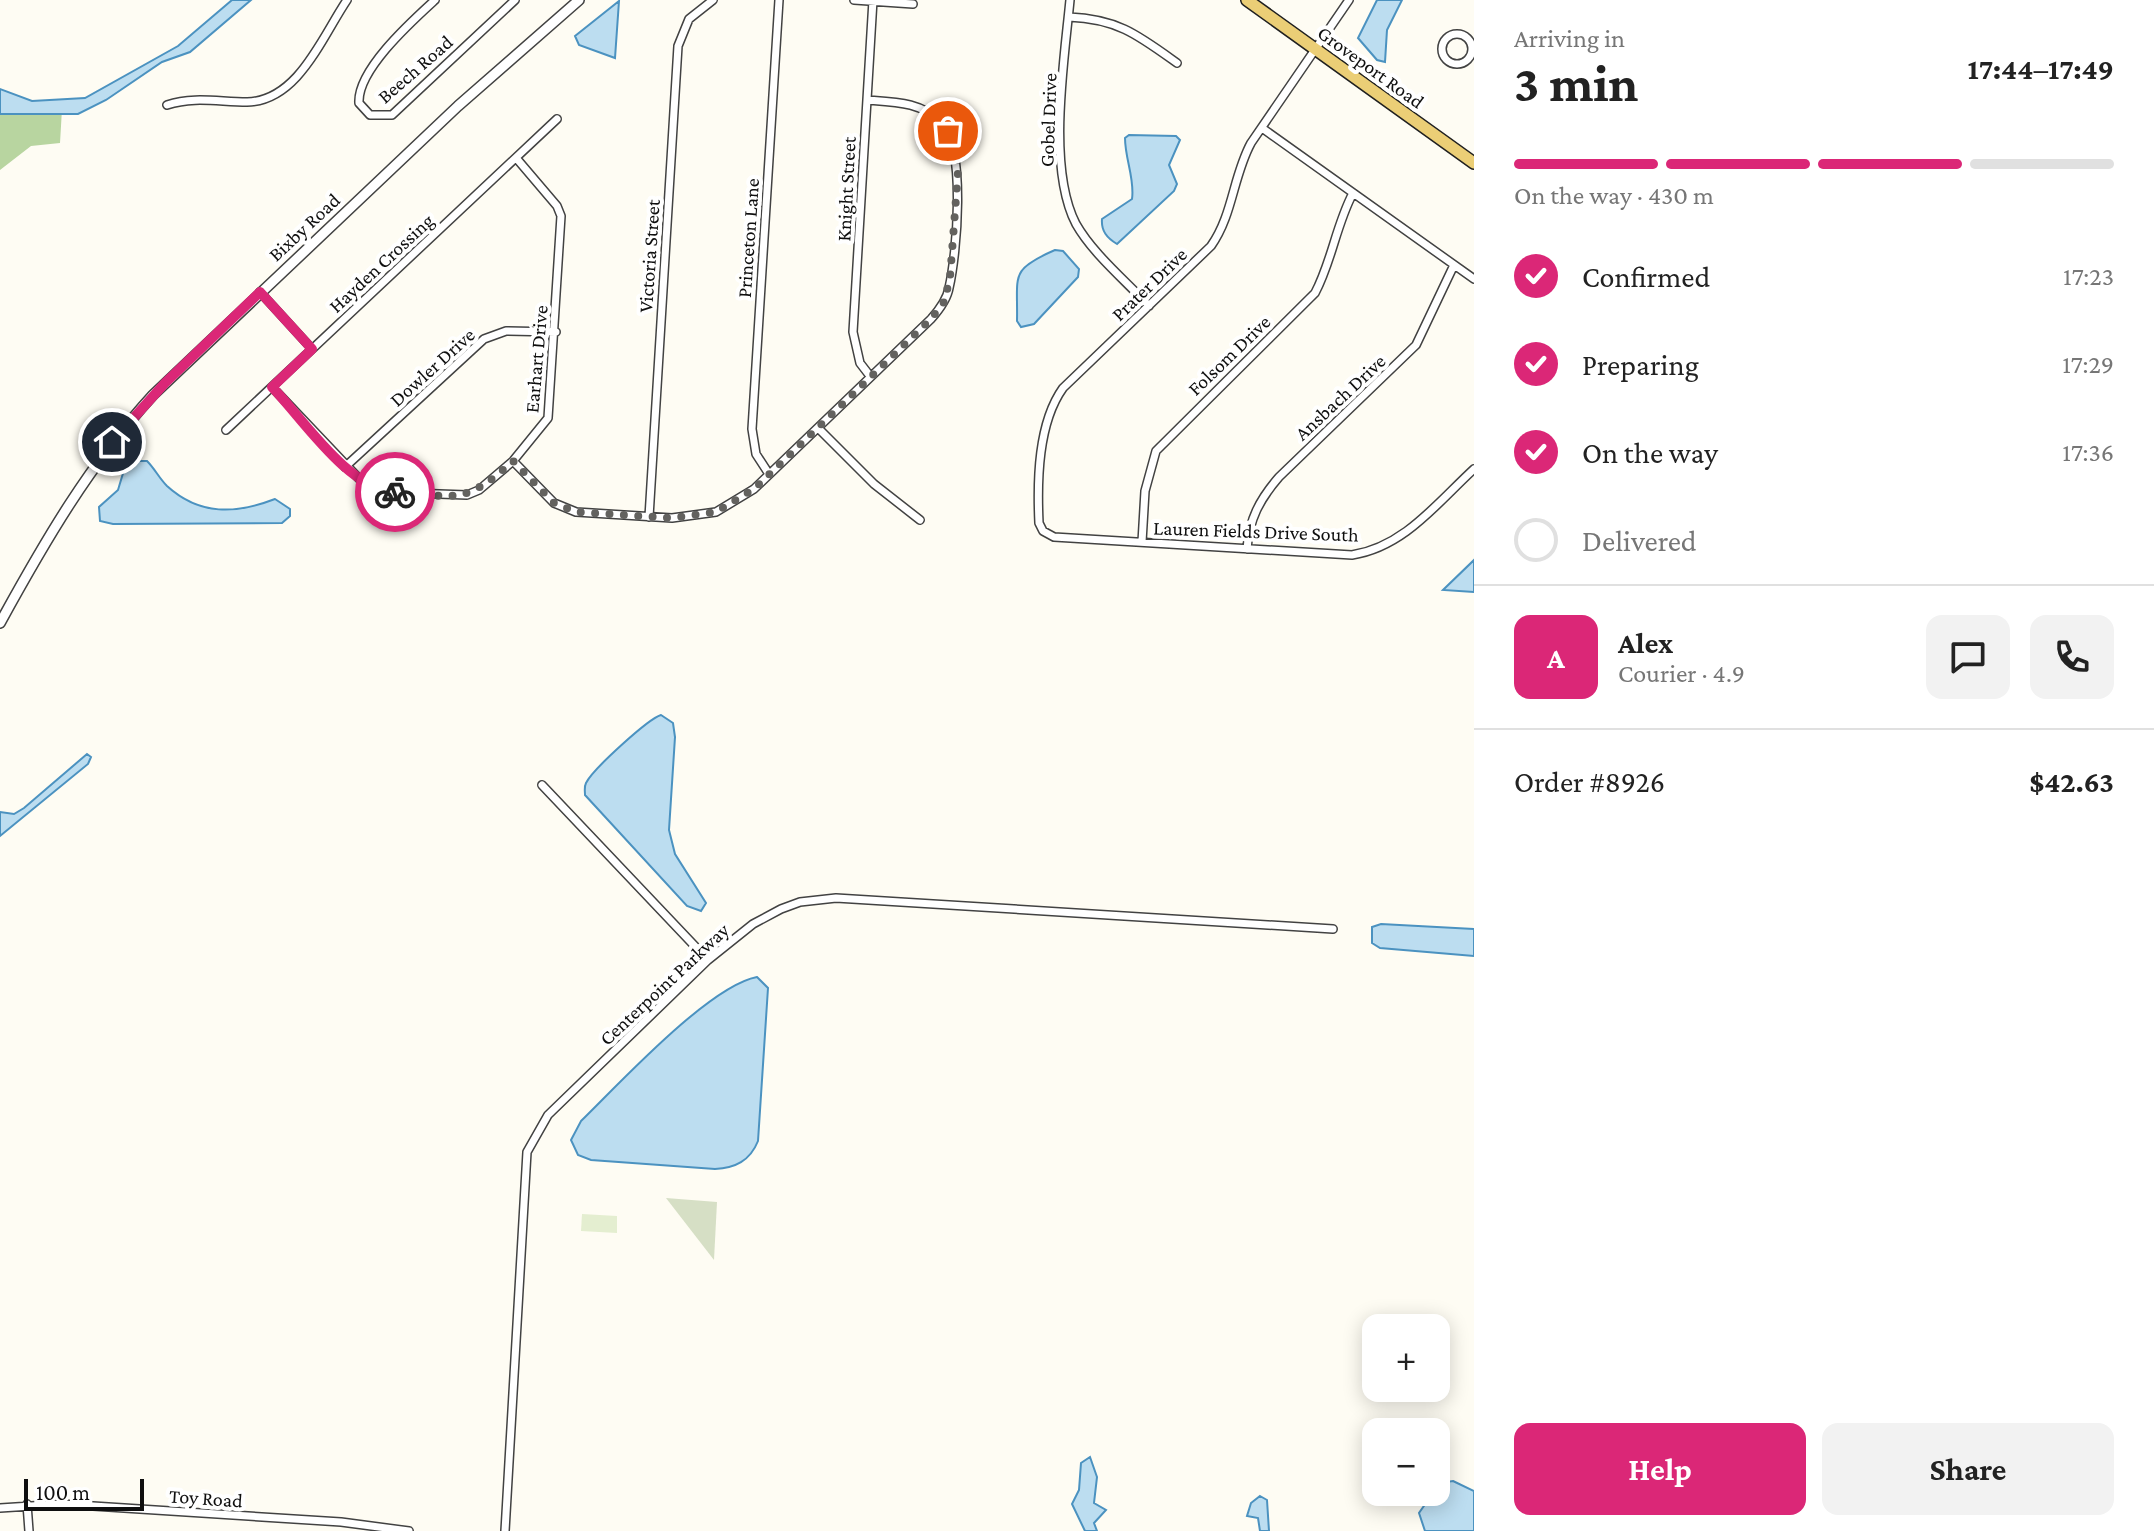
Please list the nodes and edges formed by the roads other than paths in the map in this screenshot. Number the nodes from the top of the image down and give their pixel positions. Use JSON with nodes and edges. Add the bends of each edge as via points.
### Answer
{"nodes":[{"id":1,"x":347,"y":0,"type":"edge"},
{"id":2,"x":435,"y":0,"type":"edge"},
{"id":3,"x":515,"y":0,"type":"edge"},
{"id":4,"x":579,"y":0,"type":"edge"},
{"id":5,"x":713,"y":0,"type":"edge"},
{"id":6,"x":779,"y":0,"type":"edge"},
{"id":7,"x":854,"y":0,"type":"edge"},
{"id":8,"x":1070,"y":0,"type":"edge"},
{"id":9,"x":1247,"y":0,"type":"edge"},
{"id":10,"x":1349,"y":0,"type":"edge"},
{"id":11,"x":873,"y":1,"type":"edge"},
{"id":12,"x":702,"y":3,"type":"edge"},
{"id":13,"x":913,"y":4,"type":"dead end"},
{"id":14,"x":1069,"y":17,"type":"junction"},
{"id":15,"x":1474,"y":28,"type":"edge"},
{"id":16,"x":1468,"y":38,"type":"junction"},
{"id":17,"x":1315,"y":48,"type":"junction"},
{"id":18,"x":1177,"y":63,"type":"dead end"},
{"id":19,"x":867,"y":100,"type":"junction"},
{"id":20,"x":167,"y":105,"type":"dead end"},
{"id":21,"x":557,"y":119,"type":"dead end"},
{"id":22,"x":1262,"y":128,"type":"junction"},
{"id":23,"x":517,"y":159,"type":"junction"},
{"id":24,"x":1474,"y":163,"type":"edge"},
{"id":25,"x":1353,"y":193,"type":"junction"},
{"id":26,"x":1454,"y":265,"type":"junction"},
{"id":27,"x":1474,"y":279,"type":"edge"},
{"id":28,"x":260,"y":292,"type":"junction"},
{"id":29,"x":1149,"y":306,"type":"junction"},
{"id":30,"x":556,"y":332,"type":"junction"},
{"id":31,"x":312,"y":349,"type":"junction"},
{"id":32,"x":870,"y":376,"type":"junction"},
{"id":33,"x":272,"y":387,"type":"junction"},
{"id":34,"x":818,"y":428,"type":"junction"},
{"id":35,"x":226,"y":430,"type":"dead end"},
{"id":36,"x":513,"y":461,"type":"junction"},
{"id":37,"x":345,"y":467,"type":"junction"},
{"id":38,"x":1474,"y":469,"type":"edge"},
{"id":39,"x":769,"y":474,"type":"junction"},
{"id":40,"x":649,"y":517,"type":"junction"},
{"id":41,"x":920,"y":520,"type":"dead end"},
{"id":42,"x":1054,"y":537,"type":"joint"},
{"id":43,"x":1142,"y":542,"type":"junction"},
{"id":44,"x":1247,"y":549,"type":"junction"},
{"id":45,"x":0,"y":623,"type":"edge"},
{"id":46,"x":542,"y":785,"type":"dead end"},
{"id":47,"x":1333,"y":929,"type":"dead end"},
{"id":48,"x":708,"y":960,"type":"junction"},
{"id":49,"x":27,"y":1504,"type":"junction"},
{"id":50,"x":0,"y":1508,"type":"edge"},
{"id":51,"x":29,"y":1531,"type":"edge"},
{"id":52,"x":409,"y":1531,"type":"edge"},
{"id":53,"x":505,"y":1531,"type":"edge"}],
"edges":[{"from":1,"to":20,"type":"street","via":[[293,82],[276,97],[248,102],[191,99]]},
{"from":2,"to":3,"type":"street","name":"Beech Road","via":[[390,44],[361,86],[359,103],[370,115],[392,115]]},
{"from":4,"to":28,"type":"street","name":"Bixby Road"},
{"from":5,"to":12,"type":"street"},
{"from":6,"to":39,"type":"street","name":"Princeton Lane","via":[[752,429],[756,454]]},
{"from":7,"to":11,"type":"street"},
{"from":8,"to":14,"type":"street","name":"Gobel Drive"},
{"from":9,"to":17,"type":"main road","name":"Groveport Road"},
{"from":10,"to":17,"type":"street","name":"Prater Drive"},
{"from":11,"to":13,"type":"street"},
{"from":11,"to":19,"type":"street","name":"Knight Street"},
{"from":12,"to":40,"type":"street","name":"Victoria Street","via":[[685,27],[677,55]]},
{"from":14,"to":18,"type":"street","via":[[1123,26]]},
{"from":14,"to":29,"type":"street","name":"Gobel Drive","via":[[1060,159],[1067,203],[1078,227]]},
{"from":15,"to":16,"type":"street"},
{"from":16,"to":16,"type":"street","via":[[1449,35],[1442,47],[1446,59],[1466,62],[1473,50]]},
{"from":17,"to":22,"type":"street","name":"Prater Drive"},
{"from":17,"to":24,"type":"main road","name":"Groveport Road"},
{"from":19,"to":32,"type":"street","name":"Knight Street","via":[[853,332],[856,353]]},
{"from":19,"to":32,"type":"street","via":[[906,103],[935,117],[954,143],[958,172],[944,302]]},
{"from":21,"to":23,"type":"street","name":"Hayden Crossing"},
{"from":22,"to":25,"type":"street"},
{"from":22,"to":29,"type":"street","name":"Prater Drive","via":[[1241,165],[1218,236]]},
{"from":23,"to":30,"type":"street","name":"Earhart Drive","via":[[561,216]]},
{"from":23,"to":31,"type":"street","name":"Hayden Crossing"},
{"from":25,"to":26,"type":"street"},
{"from":25,"to":43,"type":"street","name":"Folsom Drive","via":[[1315,293],[1156,451],[1145,491]]},
{"from":26,"to":27,"type":"street"},
{"from":26,"to":44,"type":"street","name":"Ansbach Drive","via":[[1416,345],[1263,497]]},
{"from":28,"to":31,"type":"street"},
{"from":28,"to":45,"type":"street","name":"Bixby Road","via":[[112,442],[64,510]]},
{"from":29,"to":42,"type":"street","name":"Prater Drive","via":[[1053,402],[1045,421],[1039,519],[1043,531]]},
{"from":30,"to":36,"type":"street","name":"Earhart Drive","via":[[548,418]]},
{"from":30,"to":37,"type":"street","name":"Dowler Drive","via":[[506,331],[484,339]]},
{"from":31,"to":33,"type":"street","name":"Hayden Crossing"},
{"from":32,"to":34,"type":"street"},
{"from":33,"to":35,"type":"street","name":"Hayden Crossing"},
{"from":33,"to":37,"type":"street","name":"Earhart Drive"},
{"from":34,"to":39,"type":"street"},
{"from":34,"to":41,"type":"street","via":[[874,484]]},
{"from":36,"to":37,"type":"street","name":"Earhart Drive","via":[[479,490],[460,496],[375,490]]},
{"from":36,"to":40,"type":"street","via":[[564,509]]},
{"from":38,"to":44,"type":"street","name":"Lauren Fields Drive South","via":[[1397,540],[1371,552]]},
{"from":39,"to":40,"type":"street","via":[[736,503],[716,512],[694,518]]},
{"from":42,"to":43,"type":"street","name":"Lauren Fields Drive South"},
{"from":43,"to":44,"type":"street","name":"Lauren Fields Drive South"},
{"from":46,"to":48,"type":"street"},
{"from":47,"to":48,"type":"street","name":"Centerpoint Parkway","via":[[836,898],[781,909]]},
{"from":48,"to":53,"type":"street","name":"Centerpoint Parkway","via":[[548,1115],[527,1152]]},
{"from":49,"to":50,"type":"street","name":"Toy Road"},
{"from":49,"to":51,"type":"street"},
{"from":49,"to":52,"type":"street","name":"Toy Road","via":[[341,1522]]}]}
